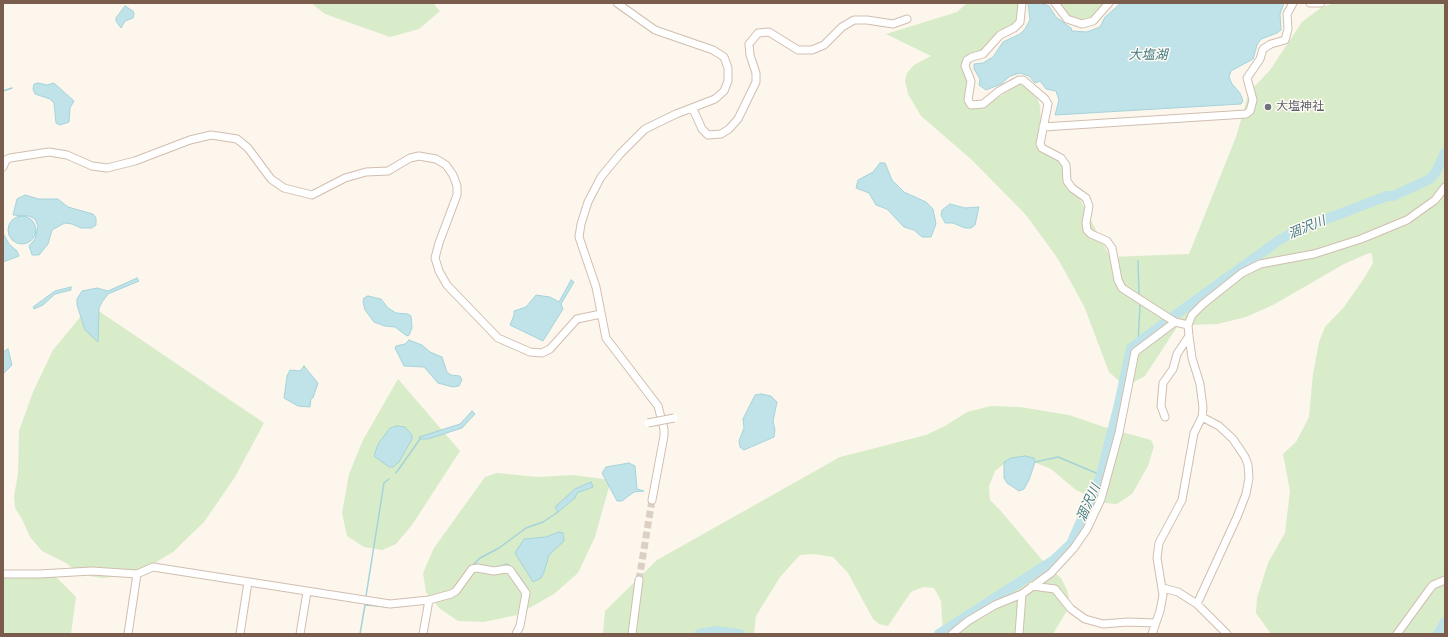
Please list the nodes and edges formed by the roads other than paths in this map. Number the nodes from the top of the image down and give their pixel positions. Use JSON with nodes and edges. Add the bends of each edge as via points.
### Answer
{"nodes":[{"id":1,"x":617,"y":3,"type":"edge"},
{"id":2,"x":1022,"y":3,"type":"edge"},
{"id":3,"x":1055,"y":3,"type":"edge"},
{"id":4,"x":1109,"y":3,"type":"edge"},
{"id":5,"x":1292,"y":3,"type":"edge"},
{"id":6,"x":1310,"y":3,"type":"edge"},
{"id":7,"x":1321,"y":3,"type":"edge"},
{"id":8,"x":907,"y":19,"type":"dead end"},
{"id":9,"x":693,"y":108,"type":"junction"},
{"id":10,"x":1043,"y":127,"type":"junction"},
{"id":11,"x":3,"y":167,"type":"edge"},
{"id":12,"x":1445,"y":187,"type":"edge"},
{"id":13,"x":601,"y":314,"type":"junction"},
{"id":14,"x":1175,"y":322,"type":"junction"},
{"id":15,"x":1188,"y":325,"type":"junction"},
{"id":16,"x":1189,"y":336,"type":"junction"},
{"id":17,"x":1165,"y":416,"type":"dead end"},
{"id":18,"x":1202,"y":417,"type":"junction"},
{"id":19,"x":674,"y":418,"type":"dead end"},
{"id":20,"x":648,"y":423,"type":"dead end"},
{"id":21,"x":652,"y":500,"type":"tunnel mouth"},
{"id":22,"x":3,"y":574,"type":"edge"},
{"id":23,"x":137,"y":574,"type":"junction"},
{"id":24,"x":639,"y":580,"type":"tunnel mouth"},
{"id":25,"x":1445,"y":580,"type":"edge"},
{"id":26,"x":248,"y":582,"type":"junction"},
{"id":27,"x":1032,"y":586,"type":"junction"},
{"id":28,"x":1163,"y":588,"type":"junction"},
{"id":29,"x":306,"y":592,"type":"junction"},
{"id":30,"x":1022,"y":594,"type":"junction"},
{"id":31,"x":429,"y":600,"type":"junction"},
{"id":32,"x":1197,"y":604,"type":"junction"},
{"id":33,"x":1156,"y":623,"type":"junction"},
{"id":34,"x":128,"y":634,"type":"edge"},
{"id":35,"x":240,"y":634,"type":"edge"},
{"id":36,"x":300,"y":634,"type":"edge"},
{"id":37,"x":423,"y":634,"type":"edge"},
{"id":38,"x":516,"y":634,"type":"edge"},
{"id":39,"x":632,"y":634,"type":"edge"},
{"id":40,"x":952,"y":634,"type":"edge"},
{"id":41,"x":1019,"y":634,"type":"edge"},
{"id":42,"x":1152,"y":634,"type":"edge"},
{"id":43,"x":1227,"y":634,"type":"edge"},
{"id":44,"x":1397,"y":634,"type":"edge"}],
"edges":[{"from":1,"to":9,"type":"street","via":[[655,30],[704,46],[724,57],[728,68],[728,81],[724,91],[715,99]]},
{"from":2,"to":10,"type":"street","via":[[1020,22],[1000,35],[983,54],[967,60],[965,66],[971,81],[968,100],[971,105],[983,104],[998,92],[1023,80],[1028,82],[1048,104]]},
{"from":3,"to":4,"type":"street","via":[[1067,19],[1082,24],[1093,21]]},
{"from":5,"to":10,"type":"street","via":[[1287,14],[1288,34],[1285,40],[1263,49],[1260,59],[1247,78],[1254,100],[1246,114]]},
{"from":6,"to":7,"type":"street"},
{"from":8,"to":9,"type":"street","via":[[894,24],[854,20],[842,27],[824,45],[812,50],[798,50],[769,32],[758,33],[750,44],[756,82],[738,118],[729,129],[721,134],[708,135],[702,129]]},
{"from":9,"to":13,"type":"street","via":[[645,129],[601,177],[588,202],[580,224],[579,238],[596,287]]},
{"from":10,"to":14,"type":"street","via":[[1040,144],[1042,148],[1061,158],[1066,165],[1067,181],[1086,198],[1089,206],[1087,230],[1107,241],[1112,248],[1122,288]]},
{"from":11,"to":13,"type":"street","via":[[10,158],[49,152],[67,155],[92,166],[107,168],[211,135],[237,139],[248,148],[271,179],[284,188],[312,195],[345,178],[366,172],[388,171],[410,158],[419,156],[436,159],[446,165],[453,175],[458,195],[435,258],[447,285],[498,338],[530,352],[542,353],[550,349],[577,319]]},
{"from":12,"to":15,"type":"street","via":[[1435,200],[1408,220],[1327,250],[1260,264],[1242,273],[1203,304],[1192,315]]},
{"from":13,"to":21,"type":"street","via":[[606,338],[658,406],[664,436]]},
{"from":14,"to":15,"type":"street"},
{"from":14,"to":27,"type":"street","via":[[1134,352],[1119,433],[1095,513],[1067,557],[1051,573]]},
{"from":15,"to":16,"type":"street"},
{"from":16,"to":17,"type":"street","via":[[1163,383],[1161,406]]},
{"from":16,"to":18,"type":"street","via":[[1204,408]]},
{"from":18,"to":28,"type":"street","via":[[1194,433],[1182,500],[1159,543],[1157,558]]},
{"from":18,"to":32,"type":"street","via":[[1219,426],[1233,439],[1245,457],[1249,478],[1237,517]]},
{"from":19,"to":20,"type":"street","bridge":true},
{"from":22,"to":23,"type":"street","via":[[92,571]]},
{"from":23,"to":26,"type":"street","via":[[153,568]]},
{"from":23,"to":34,"type":"street"},
{"from":24,"to":39,"type":"street"},
{"from":25,"to":44,"type":"street","via":[[1433,585]]},
{"from":26,"to":29,"type":"street"},
{"from":26,"to":35,"type":"street"},
{"from":27,"to":30,"type":"street"},
{"from":27,"to":33,"type":"street","via":[[1055,589],[1071,609],[1085,619],[1104,624]]},
{"from":28,"to":32,"type":"street","via":[[1178,592]]},
{"from":28,"to":33,"type":"street"},
{"from":29,"to":31,"type":"street","via":[[390,604]]},
{"from":29,"to":36,"type":"street"},
{"from":30,"to":40,"type":"street","via":[[995,605]]},
{"from":30,"to":41,"type":"street"},
{"from":31,"to":37,"type":"street"},
{"from":31,"to":38,"type":"street","via":[[452,594],[472,569],[510,570],[526,593]]},
{"from":32,"to":43,"type":"street"},
{"from":33,"to":42,"type":"street"}]}
